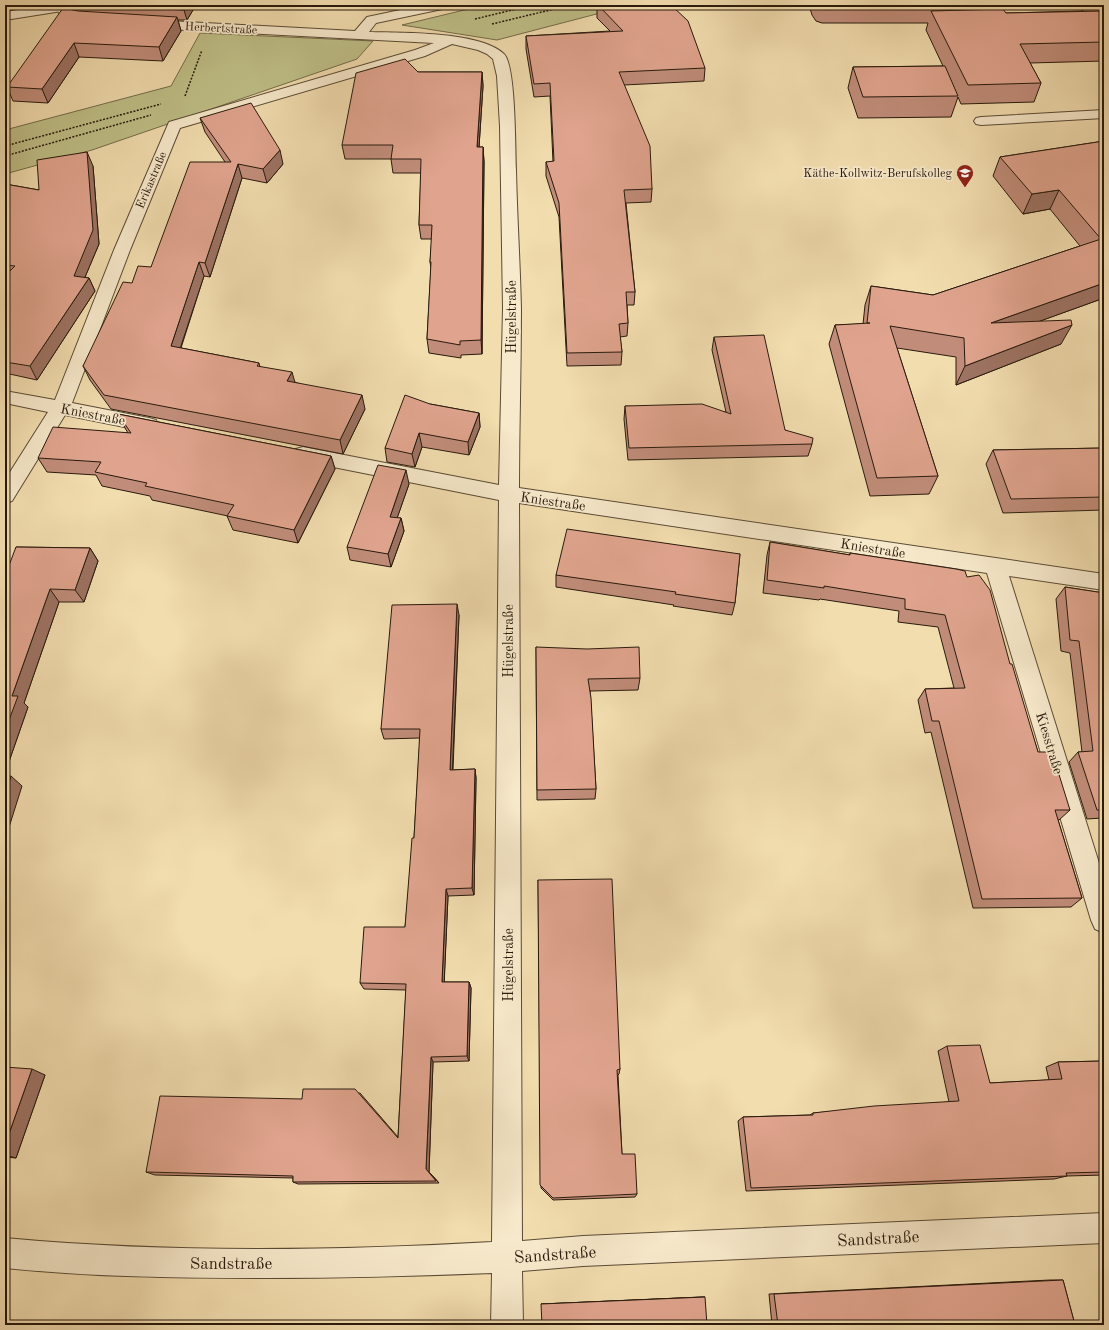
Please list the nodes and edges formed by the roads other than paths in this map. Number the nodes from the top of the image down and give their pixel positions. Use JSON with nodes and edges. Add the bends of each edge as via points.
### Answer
{"nodes":[{"id":1,"x":442,"y":5,"type":"edge"},
{"id":2,"x":62,"y":6,"type":"edge"},
{"id":3,"x":5,"y":16,"type":"edge"},
{"id":4,"x":99,"y":21,"type":"edge"},
{"id":5,"x":139,"y":23,"type":"edge"},
{"id":6,"x":359,"y":34,"type":"junction"},
{"id":7,"x":403,"y":36,"type":"joint"},
{"id":8,"x":452,"y":40,"type":"junction"},
{"id":9,"x":1104,"y":114,"type":"edge"},
{"id":10,"x":981,"y":121,"type":"dead end"},
{"id":11,"x":5,"y":397,"type":"edge"},
{"id":12,"x":61,"y":407,"type":"junction"},
{"id":13,"x":169,"y":428,"type":"edge"},
{"id":14,"x":285,"y":451,"type":"edge"},
{"id":15,"x":509,"y":494,"type":"junction"},
{"id":16,"x":5,"y":496,"type":"edge"},
{"id":17,"x":996,"y":567,"type":"junction"},
{"id":18,"x":1104,"y":582,"type":"edge"},
{"id":19,"x":1104,"y":920,"type":"edge"},
{"id":20,"x":1104,"y":1228,"type":"edge"},
{"id":21,"x":5,"y":1253,"type":"edge"},
{"id":22,"x":508,"y":1258,"type":"junction"},
{"id":23,"x":507,"y":1325,"type":"edge"}],
"edges":[{"from":1,"to":6,"type":"street","via":[[372,20]]},
{"from":2,"to":3,"type":"street"},
{"from":2,"to":4,"type":"street","via":[[66,15]]},
{"from":5,"to":6,"type":"street","name":"Herbertstraße"},
{"from":6,"to":7,"type":"street","name":"Herbertstraße"},
{"from":7,"to":8,"type":"street","name":"Hügelstraße"},
{"from":8,"to":12,"type":"street","name":"Erikastraße","via":[[420,53],[174,125]]},
{"from":8,"to":15,"type":"street","name":"Hügelstraße","via":[[492,51],[500,58],[504,76],[512,308]]},
{"from":9,"to":10,"type":"street"},
{"from":11,"to":12,"type":"street","name":"Kniestraße"},
{"from":12,"to":13,"type":"street","name":"Kniestraße"},
{"from":12,"to":16,"type":"street","name":"Erikastraße"},
{"from":14,"to":15,"type":"street","name":"Kniestraße"},
{"from":15,"to":17,"type":"street","name":"Kniestraße"},
{"from":15,"to":22,"type":"street","name":"Hügelstraße"},
{"from":17,"to":18,"type":"street","name":"Kniestraße"},
{"from":17,"to":19,"type":"street","name":"Kiesstraße"},
{"from":20,"to":22,"type":"street","name":"Sandstraße","via":[[590,1250]]},
{"from":21,"to":22,"type":"street","name":"Sandstraße","via":[[52,1258],[184,1263],[353,1263]]},
{"from":22,"to":23,"type":"street","name":"Hügelstraße"}]}
